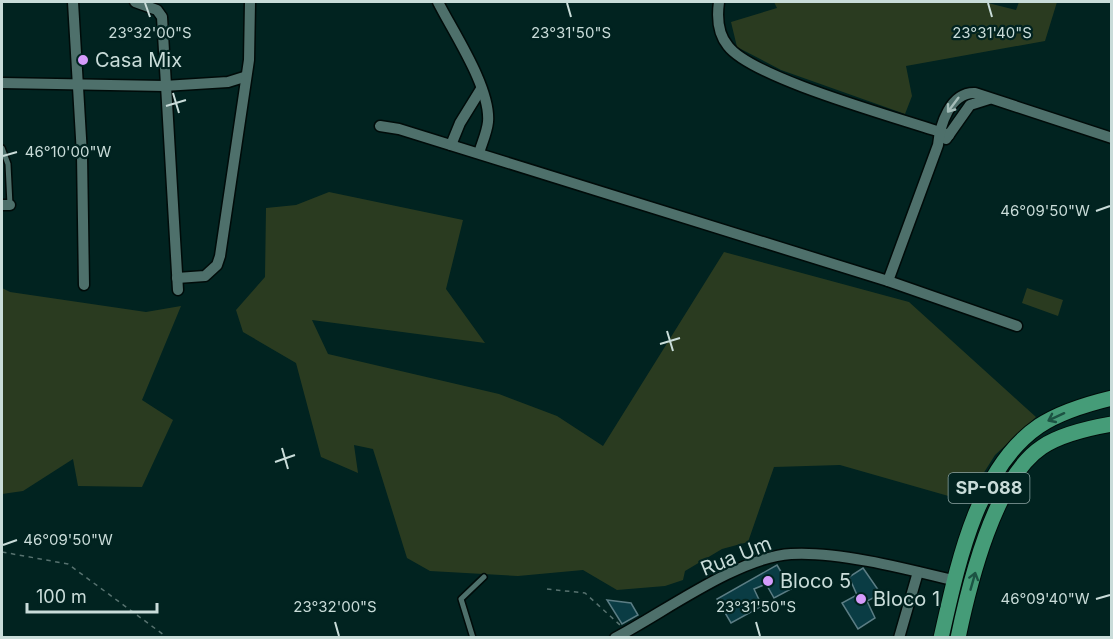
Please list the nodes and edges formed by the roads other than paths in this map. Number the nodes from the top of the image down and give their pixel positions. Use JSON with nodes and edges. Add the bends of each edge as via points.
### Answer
{"nodes":[{"id":1,"x":73,"y":2,"type":"edge"},
{"id":2,"x":135,"y":2,"type":"edge"},
{"id":3,"x":249,"y":2,"type":"edge"},
{"id":4,"x":438,"y":2,"type":"edge"},
{"id":5,"x":719,"y":2,"type":"edge"},
{"id":6,"x":244,"y":77,"type":"junction"},
{"id":7,"x":2,"y":83,"type":"edge"},
{"id":8,"x":78,"y":85,"type":"junction"},
{"id":9,"x":164,"y":86,"type":"junction"},
{"id":10,"x":481,"y":89,"type":"junction"},
{"id":11,"x":380,"y":126,"type":"dead end"},
{"id":12,"x":944,"y":134,"type":"junction"},
{"id":13,"x":1112,"y":138,"type":"edge"},
{"id":14,"x":451,"y":145,"type":"junction"},
{"id":15,"x":2,"y":148,"type":"edge"},
{"id":16,"x":479,"y":153,"type":"junction"},
{"id":17,"x":6,"y":205,"type":"edge"},
{"id":18,"x":888,"y":281,"type":"junction"},
{"id":19,"x":84,"y":285,"type":"dead end"},
{"id":20,"x":1017,"y":326,"type":"dead end"},
{"id":21,"x":1112,"y":398,"type":"edge"},
{"id":22,"x":1112,"y":424,"type":"edge"},
{"id":23,"x":918,"y":572,"type":"junction"},
{"id":24,"x":484,"y":577,"type":"dead end"},
{"id":25,"x":952,"y":580,"type":"junction"},
{"id":26,"x":473,"y":638,"type":"edge"},
{"id":27,"x":615,"y":638,"type":"edge"},
{"id":28,"x":899,"y":638,"type":"edge"},
{"id":29,"x":941,"y":638,"type":"edge"},
{"id":30,"x":958,"y":638,"type":"edge"}],
"edges":[{"from":1,"to":8,"type":"street"},
{"from":2,"to":9,"type":"street","via":[[161,12]]},
{"from":3,"to":6,"type":"street","via":[[249,60]]},
{"from":4,"to":10,"type":"street"},
{"from":5,"to":12,"type":"street","via":[[720,25],[727,45],[748,64]]},
{"from":6,"to":9,"type":"street","via":[[228,82]]},
{"from":6,"to":9,"type":"street","via":[[217,265],[205,276],[178,284]]},
{"from":7,"to":8,"type":"street"},
{"from":8,"to":9,"type":"street"},
{"from":8,"to":19,"type":"street"},
{"from":10,"to":14,"type":"street"},
{"from":10,"to":16,"type":"street","via":[[488,121]]},
{"from":11,"to":14,"type":"street"},
{"from":12,"to":13,"type":"street","via":[[970,105],[990,99]]},
{"from":12,"to":18,"type":"street"},
{"from":14,"to":16,"type":"street"},
{"from":15,"to":17,"type":"lane","via":[[9,164]]},
{"from":16,"to":18,"type":"street"},
{"from":18,"to":20,"type":"street"},
{"from":21,"to":25,"type":"main road","number":"SP-088","one_way":true,"via":[[1079,407],[1039,426],[1014,450],[978,507]]},
{"from":30,"to":22,"type":"main road","number":"SP-088","one_way":true,"via":[[995,509],[1016,473],[1041,447],[1079,431]]},
{"from":23,"to":25,"type":"street","name":"Rua Um"},
{"from":23,"to":27,"type":"street","name":"Rua Um","via":[[836,557],[789,554],[737,571]]},
{"from":23,"to":28,"type":"street"},
{"from":24,"to":26,"type":"lane","via":[[461,599]]},
{"from":25,"to":29,"type":"main road","number":"SP-088"}]}
